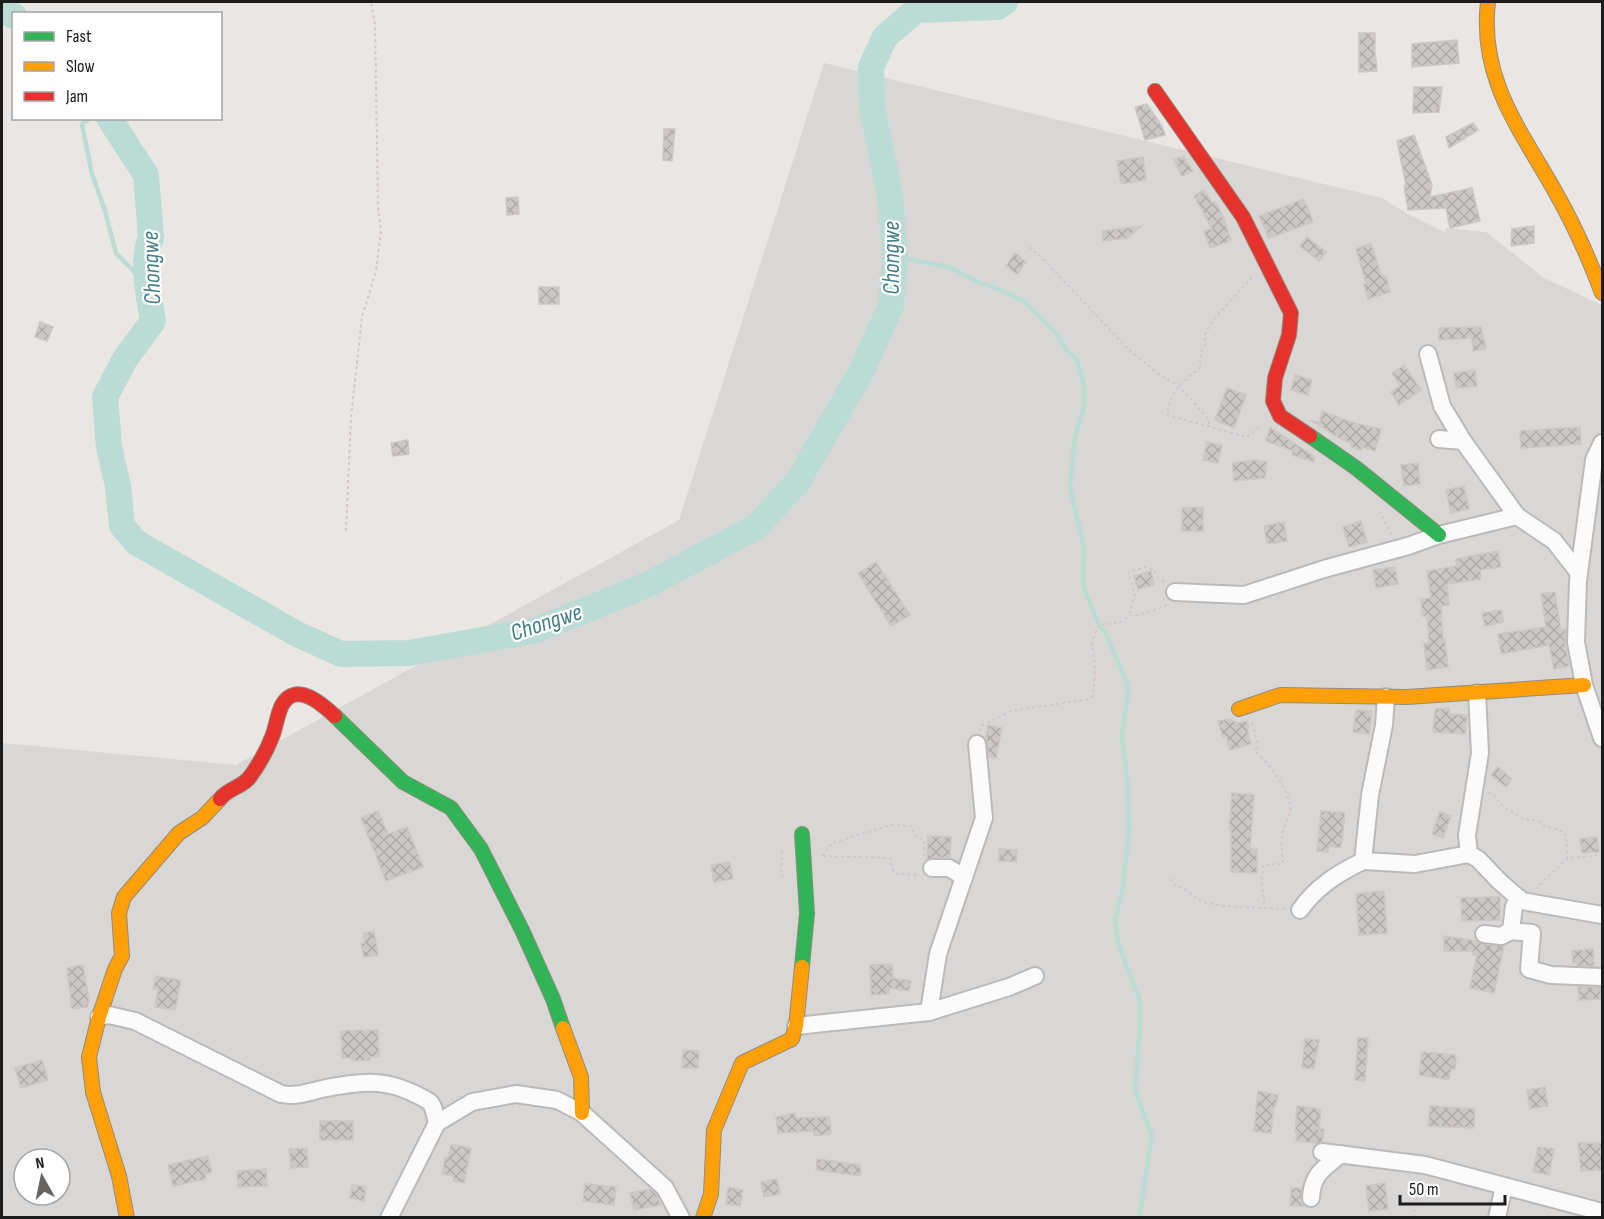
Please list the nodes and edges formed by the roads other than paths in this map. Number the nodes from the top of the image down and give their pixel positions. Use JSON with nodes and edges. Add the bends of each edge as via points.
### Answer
{"nodes":[{"id":1,"x":1488,"y":2,"type":"edge"},
{"id":2,"x":1155,"y":91,"type":"dead end"},
{"id":3,"x":1602,"y":293,"type":"edge"},
{"id":4,"x":1428,"y":354,"type":"dead end"},
{"id":5,"x":1439,"y":440,"type":"dead end"},
{"id":6,"x":1463,"y":441,"type":"junction"},
{"id":7,"x":1602,"y":443,"type":"edge"},
{"id":8,"x":1517,"y":516,"type":"junction"},
{"id":9,"x":1439,"y":535,"type":"junction"},
{"id":10,"x":1579,"y":573,"type":"junction"},
{"id":11,"x":1180,"y":592,"type":"road end"},
{"id":12,"x":1584,"y":685,"type":"junction"},
{"id":13,"x":1477,"y":693,"type":"junction"},
{"id":14,"x":1386,"y":697,"type":"junction"},
{"id":15,"x":1239,"y":709,"type":"road end"},
{"id":16,"x":1602,"y":738,"type":"edge"},
{"id":17,"x":977,"y":744,"type":"road end"},
{"id":18,"x":802,"y":834,"type":"dead end"},
{"id":19,"x":1469,"y":854,"type":"junction"},
{"id":20,"x":1363,"y":861,"type":"junction"},
{"id":21,"x":928,"y":866,"type":"road end"},
{"id":22,"x":964,"y":877,"type":"junction"},
{"id":23,"x":1521,"y":900,"type":"junction"},
{"id":24,"x":1300,"y":910,"type":"road end"},
{"id":25,"x":1602,"y":915,"type":"edge"},
{"id":26,"x":1512,"y":931,"type":"junction"},
{"id":27,"x":1484,"y":934,"type":"dead end"},
{"id":28,"x":1035,"y":976,"type":"dead end"},
{"id":29,"x":1602,"y":977,"type":"edge"},
{"id":30,"x":929,"y":1012,"type":"junction"},
{"id":31,"x":99,"y":1017,"type":"junction"},
{"id":32,"x":796,"y":1026,"type":"junction"},
{"id":33,"x":582,"y":1113,"type":"junction"},
{"id":34,"x":437,"y":1123,"type":"junction"},
{"id":35,"x":1322,"y":1152,"type":"dead end"},
{"id":36,"x":1341,"y":1154,"type":"junction"},
{"id":37,"x":1504,"y":1186,"type":"junction"},
{"id":38,"x":1311,"y":1198,"type":"dead end"},
{"id":39,"x":1602,"y":1212,"type":"edge"},
{"id":40,"x":127,"y":1218,"type":"edge"},
{"id":41,"x":389,"y":1218,"type":"edge"},
{"id":42,"x":681,"y":1218,"type":"edge"},
{"id":43,"x":703,"y":1218,"type":"edge"},
{"id":44,"x":1497,"y":1218,"type":"edge"}],
"edges":[{"from":1,"to":3,"type":"street","via":[[1484,33],[1503,101],[1572,221]]},
{"from":2,"to":9,"type":"street","via":[[1243,217],[1291,313],[1289,339],[1273,388],[1279,417],[1338,454]]},
{"from":4,"to":6,"type":"street","via":[[1442,406]]},
{"from":5,"to":6,"type":"street"},
{"from":6,"to":8,"type":"street"},
{"from":7,"to":10,"type":"street","via":[[1594,460]]},
{"from":8,"to":9,"type":"street"},
{"from":8,"to":10,"type":"street","via":[[1554,541]]},
{"from":9,"to":11,"type":"street","via":[[1244,595]]},
{"from":10,"to":12,"type":"street","via":[[1576,642]]},
{"from":12,"to":13,"type":"street"},
{"from":12,"to":16,"type":"street"},
{"from":13,"to":14,"type":"street"},
{"from":13,"to":19,"type":"street","via":[[1480,753],[1467,835]]},
{"from":14,"to":15,"type":"street","via":[[1280,695]]},
{"from":14,"to":20,"type":"street"},
{"from":17,"to":22,"type":"street","via":[[984,818]]},
{"from":18,"to":32,"type":"street","via":[[807,914]]},
{"from":19,"to":20,"type":"street","via":[[1414,864]]},
{"from":19,"to":23,"type":"street"},
{"from":20,"to":24,"type":"street","via":[[1341,871],[1310,896]]},
{"from":21,"to":22,"type":"street","via":[[949,868]]},
{"from":22,"to":30,"type":"street","via":[[938,954]]},
{"from":23,"to":25,"type":"street"},
{"from":23,"to":26,"type":"street","via":[[1514,906]]},
{"from":26,"to":27,"type":"street","via":[[1501,936]]},
{"from":26,"to":29,"type":"street","via":[[1532,933],[1529,969],[1551,975]]},
{"from":28,"to":30,"type":"street"},
{"from":30,"to":32,"type":"street"},
{"from":31,"to":33,"type":"street","via":[[122,956],[119,913],[124,897],[179,833],[202,818],[223,795],[248,780],[272,738],[281,707],[288,697],[299,693],[332,713],[403,782],[451,808],[481,849],[553,999],[582,1077]]},
{"from":31,"to":34,"type":"street","via":[[109,1015],[135,1021],[281,1094],[293,1096],[357,1083],[393,1084],[430,1102]]},
{"from":31,"to":40,"type":"street","via":[[89,1057],[93,1092],[119,1176]]},
{"from":32,"to":43,"type":"street","via":[[792,1039],[742,1063],[714,1130],[711,1194]]},
{"from":33,"to":34,"type":"street","via":[[556,1100],[516,1094],[472,1102]]},
{"from":33,"to":42,"type":"street","via":[[665,1188]]},
{"from":34,"to":41,"type":"street"},
{"from":35,"to":36,"type":"street"},
{"from":36,"to":37,"type":"street","via":[[1425,1166]]},
{"from":36,"to":38,"type":"street","via":[[1319,1172],[1311,1185]]},
{"from":37,"to":39,"type":"street"},
{"from":37,"to":44,"type":"street"}]}
